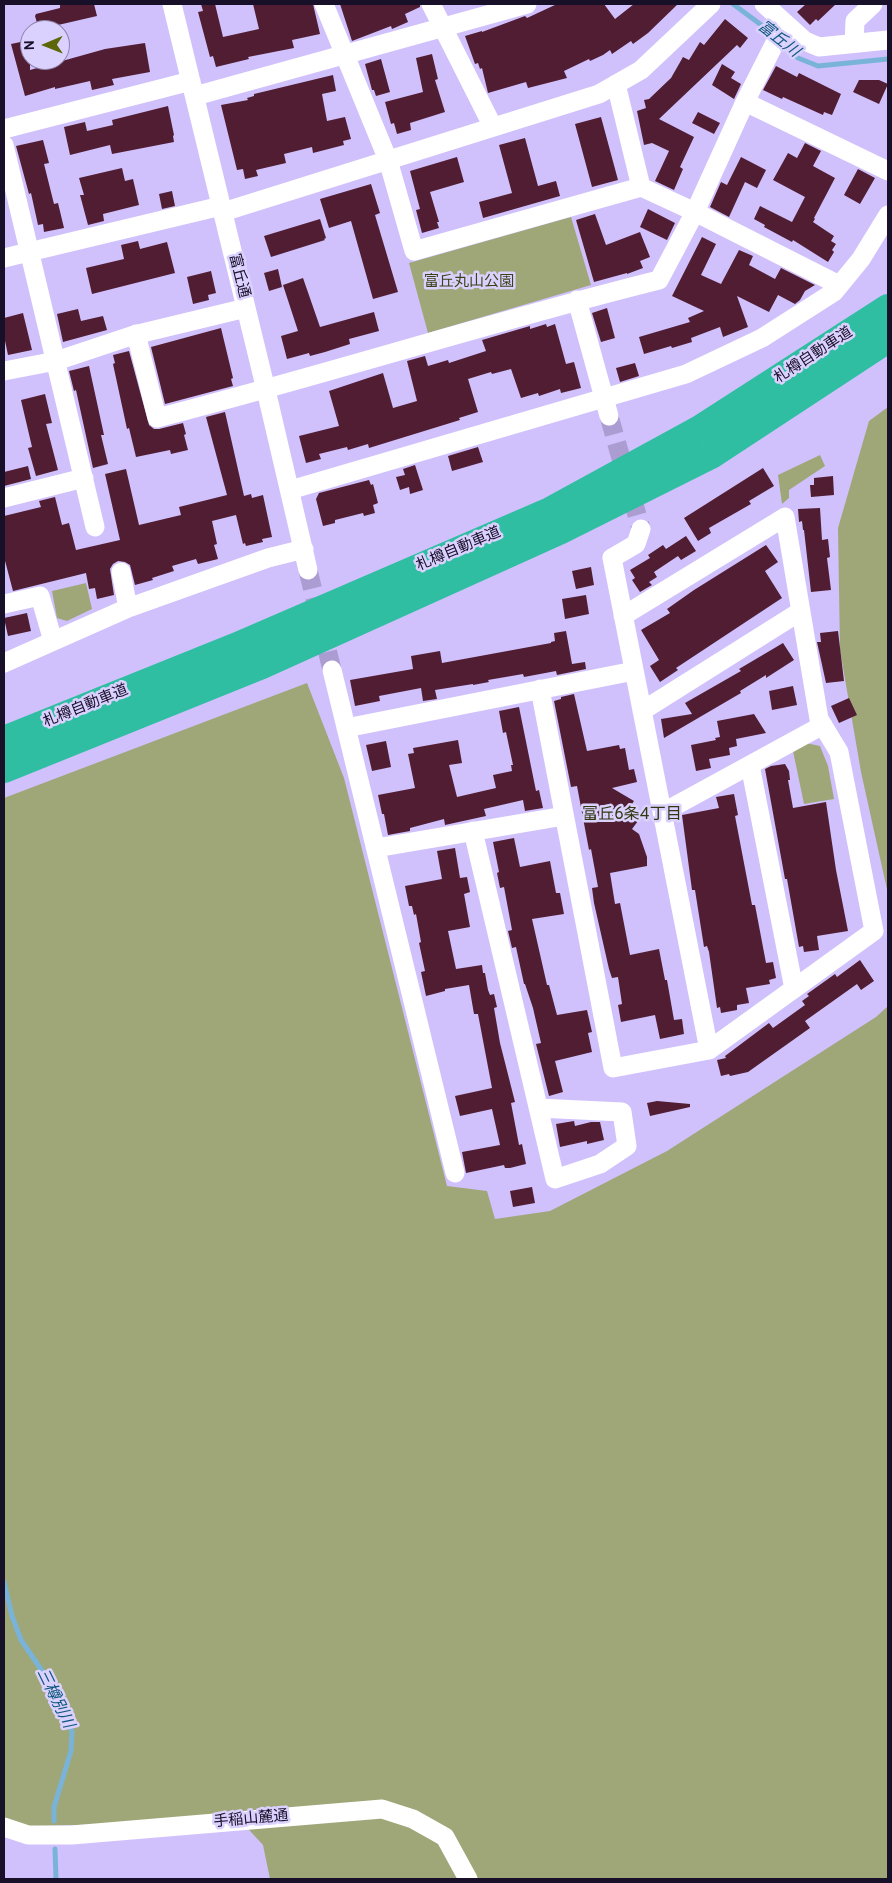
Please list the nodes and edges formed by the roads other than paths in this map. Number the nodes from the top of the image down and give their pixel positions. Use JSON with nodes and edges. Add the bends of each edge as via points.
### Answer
{"nodes":[{"id":1,"x":172,"y":4,"type":"edge"},
{"id":2,"x":324,"y":4,"type":"edge"},
{"id":3,"x":431,"y":4,"type":"edge"},
{"id":4,"x":527,"y":4,"type":"edge"},
{"id":5,"x":711,"y":4,"type":"edge"},
{"id":6,"x":764,"y":4,"type":"edge"},
{"id":7,"x":873,"y":4,"type":"edge"},
{"id":8,"x":444,"y":27,"type":"junction"},
{"id":9,"x":779,"y":36,"type":"junction"},
{"id":10,"x":888,"y":40,"type":"edge"},
{"id":11,"x":854,"y":43,"type":"junction"},
{"id":12,"x":346,"y":54,"type":"junction"},
{"id":13,"x":616,"y":84,"type":"junction"},
{"id":14,"x":193,"y":88,"type":"junction"},
{"id":15,"x":745,"y":102,"type":"junction"},
{"id":16,"x":493,"y":127,"type":"junction"},
{"id":17,"x":4,"y":129,"type":"edge"},
{"id":18,"x":4,"y":145,"type":"edge"},
{"id":19,"x":388,"y":160,"type":"junction"},
{"id":20,"x":888,"y":171,"type":"edge"},
{"id":21,"x":641,"y":187,"type":"junction"},
{"id":22,"x":222,"y":209,"type":"junction"},
{"id":23,"x":695,"y":212,"type":"junction"},
{"id":24,"x":888,"y":215,"type":"edge"},
{"id":25,"x":30,"y":252,"type":"junction"},
{"id":26,"x":4,"y":258,"type":"edge"},
{"id":27,"x":840,"y":285,"type":"junction"},
{"id":28,"x":577,"y":300,"type":"junction"},
{"id":29,"x":246,"y":308,"type":"junction"},
{"id":30,"x":888,"y":308,"type":"edge"},
{"id":31,"x":136,"y":334,"type":"junction"},
{"id":32,"x":888,"y":339,"type":"edge"},
{"id":33,"x":56,"y":361,"type":"junction"},
{"id":34,"x":4,"y":371,"type":"edge"},
{"id":35,"x":266,"y":390,"type":"junction"},
{"id":36,"x":603,"y":397,"type":"junction"},
{"id":37,"x":608,"y":416,"type":"tunnel mouth"},
{"id":38,"x":84,"y":478,"type":"junction"},
{"id":39,"x":290,"y":490,"type":"junction"},
{"id":40,"x":4,"y":498,"type":"edge"},
{"id":41,"x":95,"y":527,"type":"dead end"},
{"id":42,"x":641,"y":529,"type":"dead end"},
{"id":43,"x":304,"y":549,"type":"junction"},
{"id":44,"x":308,"y":570,"type":"tunnel mouth"},
{"id":45,"x":121,"y":572,"type":"dead end"},
{"id":46,"x":4,"y":604,"type":"edge"},
{"id":47,"x":128,"y":608,"type":"junction"},
{"id":48,"x":801,"y":611,"type":"junction"},
{"id":49,"x":623,"y":616,"type":"junction"},
{"id":50,"x":53,"y":641,"type":"junction"},
{"id":51,"x":4,"y":663,"type":"edge"},
{"id":52,"x":332,"y":670,"type":"tunnel mouth"},
{"id":53,"x":634,"y":670,"type":"junction"},
{"id":54,"x":540,"y":689,"type":"junction"},
{"id":55,"x":642,"y":711,"type":"junction"},
{"id":56,"x":823,"y":725,"type":"junction"},
{"id":57,"x":346,"y":728,"type":"junction"},
{"id":58,"x":4,"y":740,"type":"edge"},
{"id":59,"x":750,"y":765,"type":"junction"},
{"id":60,"x":4,"y":768,"type":"edge"},
{"id":61,"x":662,"y":813,"type":"junction"},
{"id":62,"x":564,"y":816,"type":"junction"},
{"id":63,"x":473,"y":831,"type":"junction"},
{"id":64,"x":376,"y":848,"type":"junction"},
{"id":65,"x":794,"y":989,"type":"junction"},
{"id":66,"x":709,"y":1050,"type":"junction"},
{"id":67,"x":538,"y":1108,"type":"junction"},
{"id":68,"x":455,"y":1173,"type":"dead end"},
{"id":69,"x":4,"y":1827,"type":"edge"},
{"id":70,"x":468,"y":1879,"type":"edge"}],
"edges":[{"from":1,"to":14,"type":"street","name":"富丘通"},
{"from":2,"to":12,"type":"street"},
{"from":3,"to":8,"type":"street"},
{"from":4,"to":8,"type":"street"},
{"from":5,"to":13,"type":"street","via":[[641,70]]},
{"from":6,"to":9,"type":"street"},
{"from":7,"to":11,"type":"street","via":[[855,21]]},
{"from":8,"to":12,"type":"street"},
{"from":8,"to":16,"type":"street"},
{"from":9,"to":11,"type":"street","via":[[819,47]]},
{"from":9,"to":15,"type":"street"},
{"from":10,"to":11,"type":"street"},
{"from":12,"to":14,"type":"street"},
{"from":12,"to":19,"type":"street"},
{"from":13,"to":16,"type":"street","via":[[599,94]]},
{"from":13,"to":21,"type":"street"},
{"from":14,"to":17,"type":"street"},
{"from":14,"to":22,"type":"street","name":"富丘通"},
{"from":15,"to":20,"type":"street"},
{"from":15,"to":23,"type":"street"},
{"from":16,"to":19,"type":"street"},
{"from":18,"to":25,"type":"street"},
{"from":19,"to":21,"type":"street","via":[[414,251]]},
{"from":19,"to":22,"type":"street"},
{"from":21,"to":23,"type":"street"},
{"from":22,"to":25,"type":"street"},
{"from":22,"to":29,"type":"street","name":"富丘通"},
{"from":23,"to":27,"type":"street"},
{"from":23,"to":28,"type":"street","via":[[659,280]]},
{"from":24,"to":27,"type":"street","via":[[861,259]]},
{"from":25,"to":26,"type":"street"},
{"from":25,"to":33,"type":"street"},
{"from":27,"to":36,"type":"street","via":[[762,338],[686,374]]},
{"from":28,"to":35,"type":"street"},
{"from":28,"to":36,"type":"street"},
{"from":29,"to":31,"type":"street"},
{"from":29,"to":35,"type":"street","name":"富丘通"},
{"from":30,"to":58,"type":"highway","name":"札樽自動車道","via":[[700,429],[550,511],[235,647]]},
{"from":31,"to":33,"type":"street"},
{"from":31,"to":35,"type":"street","via":[[157,418]]},
{"from":32,"to":60,"type":"highway","name":"札樽自動車道","via":[[711,454],[561,530],[262,665]]},
{"from":33,"to":34,"type":"street"},
{"from":33,"to":38,"type":"street"},
{"from":35,"to":39,"type":"street","name":"富丘通"},
{"from":36,"to":37,"type":"street"},
{"from":36,"to":39,"type":"street"},
{"from":38,"to":40,"type":"street"},
{"from":38,"to":41,"type":"street"},
{"from":39,"to":43,"type":"street","name":"富丘通"},
{"from":42,"to":49,"type":"street","via":[[636,544],[612,558]]},
{"from":43,"to":44,"type":"street","name":"富丘通"},
{"from":43,"to":47,"type":"street","via":[[268,558]]},
{"from":45,"to":47,"type":"street"},
{"from":46,"to":50,"type":"street","via":[[40,596]]},
{"from":47,"to":50,"type":"street"},
{"from":48,"to":49,"type":"street","via":[[785,517]]},
{"from":48,"to":55,"type":"street"},
{"from":48,"to":56,"type":"street","via":[[819,719]]},
{"from":49,"to":53,"type":"street"},
{"from":50,"to":51,"type":"street"},
{"from":52,"to":57,"type":"street"},
{"from":53,"to":54,"type":"street"},
{"from":53,"to":55,"type":"street"},
{"from":54,"to":57,"type":"street"},
{"from":54,"to":62,"type":"street"},
{"from":55,"to":61,"type":"street"},
{"from":56,"to":59,"type":"street"},
{"from":56,"to":65,"type":"street","via":[[839,752],[874,931]]},
{"from":57,"to":64,"type":"street"},
{"from":59,"to":61,"type":"street"},
{"from":59,"to":65,"type":"street"},
{"from":61,"to":66,"type":"street"},
{"from":62,"to":63,"type":"street"},
{"from":62,"to":66,"type":"street","via":[[613,1068]]},
{"from":63,"to":64,"type":"street"},
{"from":63,"to":67,"type":"street"},
{"from":64,"to":68,"type":"street"},
{"from":65,"to":66,"type":"street"},
{"from":67,"to":67,"type":"street","via":[[555,1179],[600,1164],[626,1146],[622,1112]]},
{"from":69,"to":70,"type":"street","name":"手稲山麓通","via":[[28,1835],[72,1835],[382,1809],[413,1819],[445,1837]]}]}
